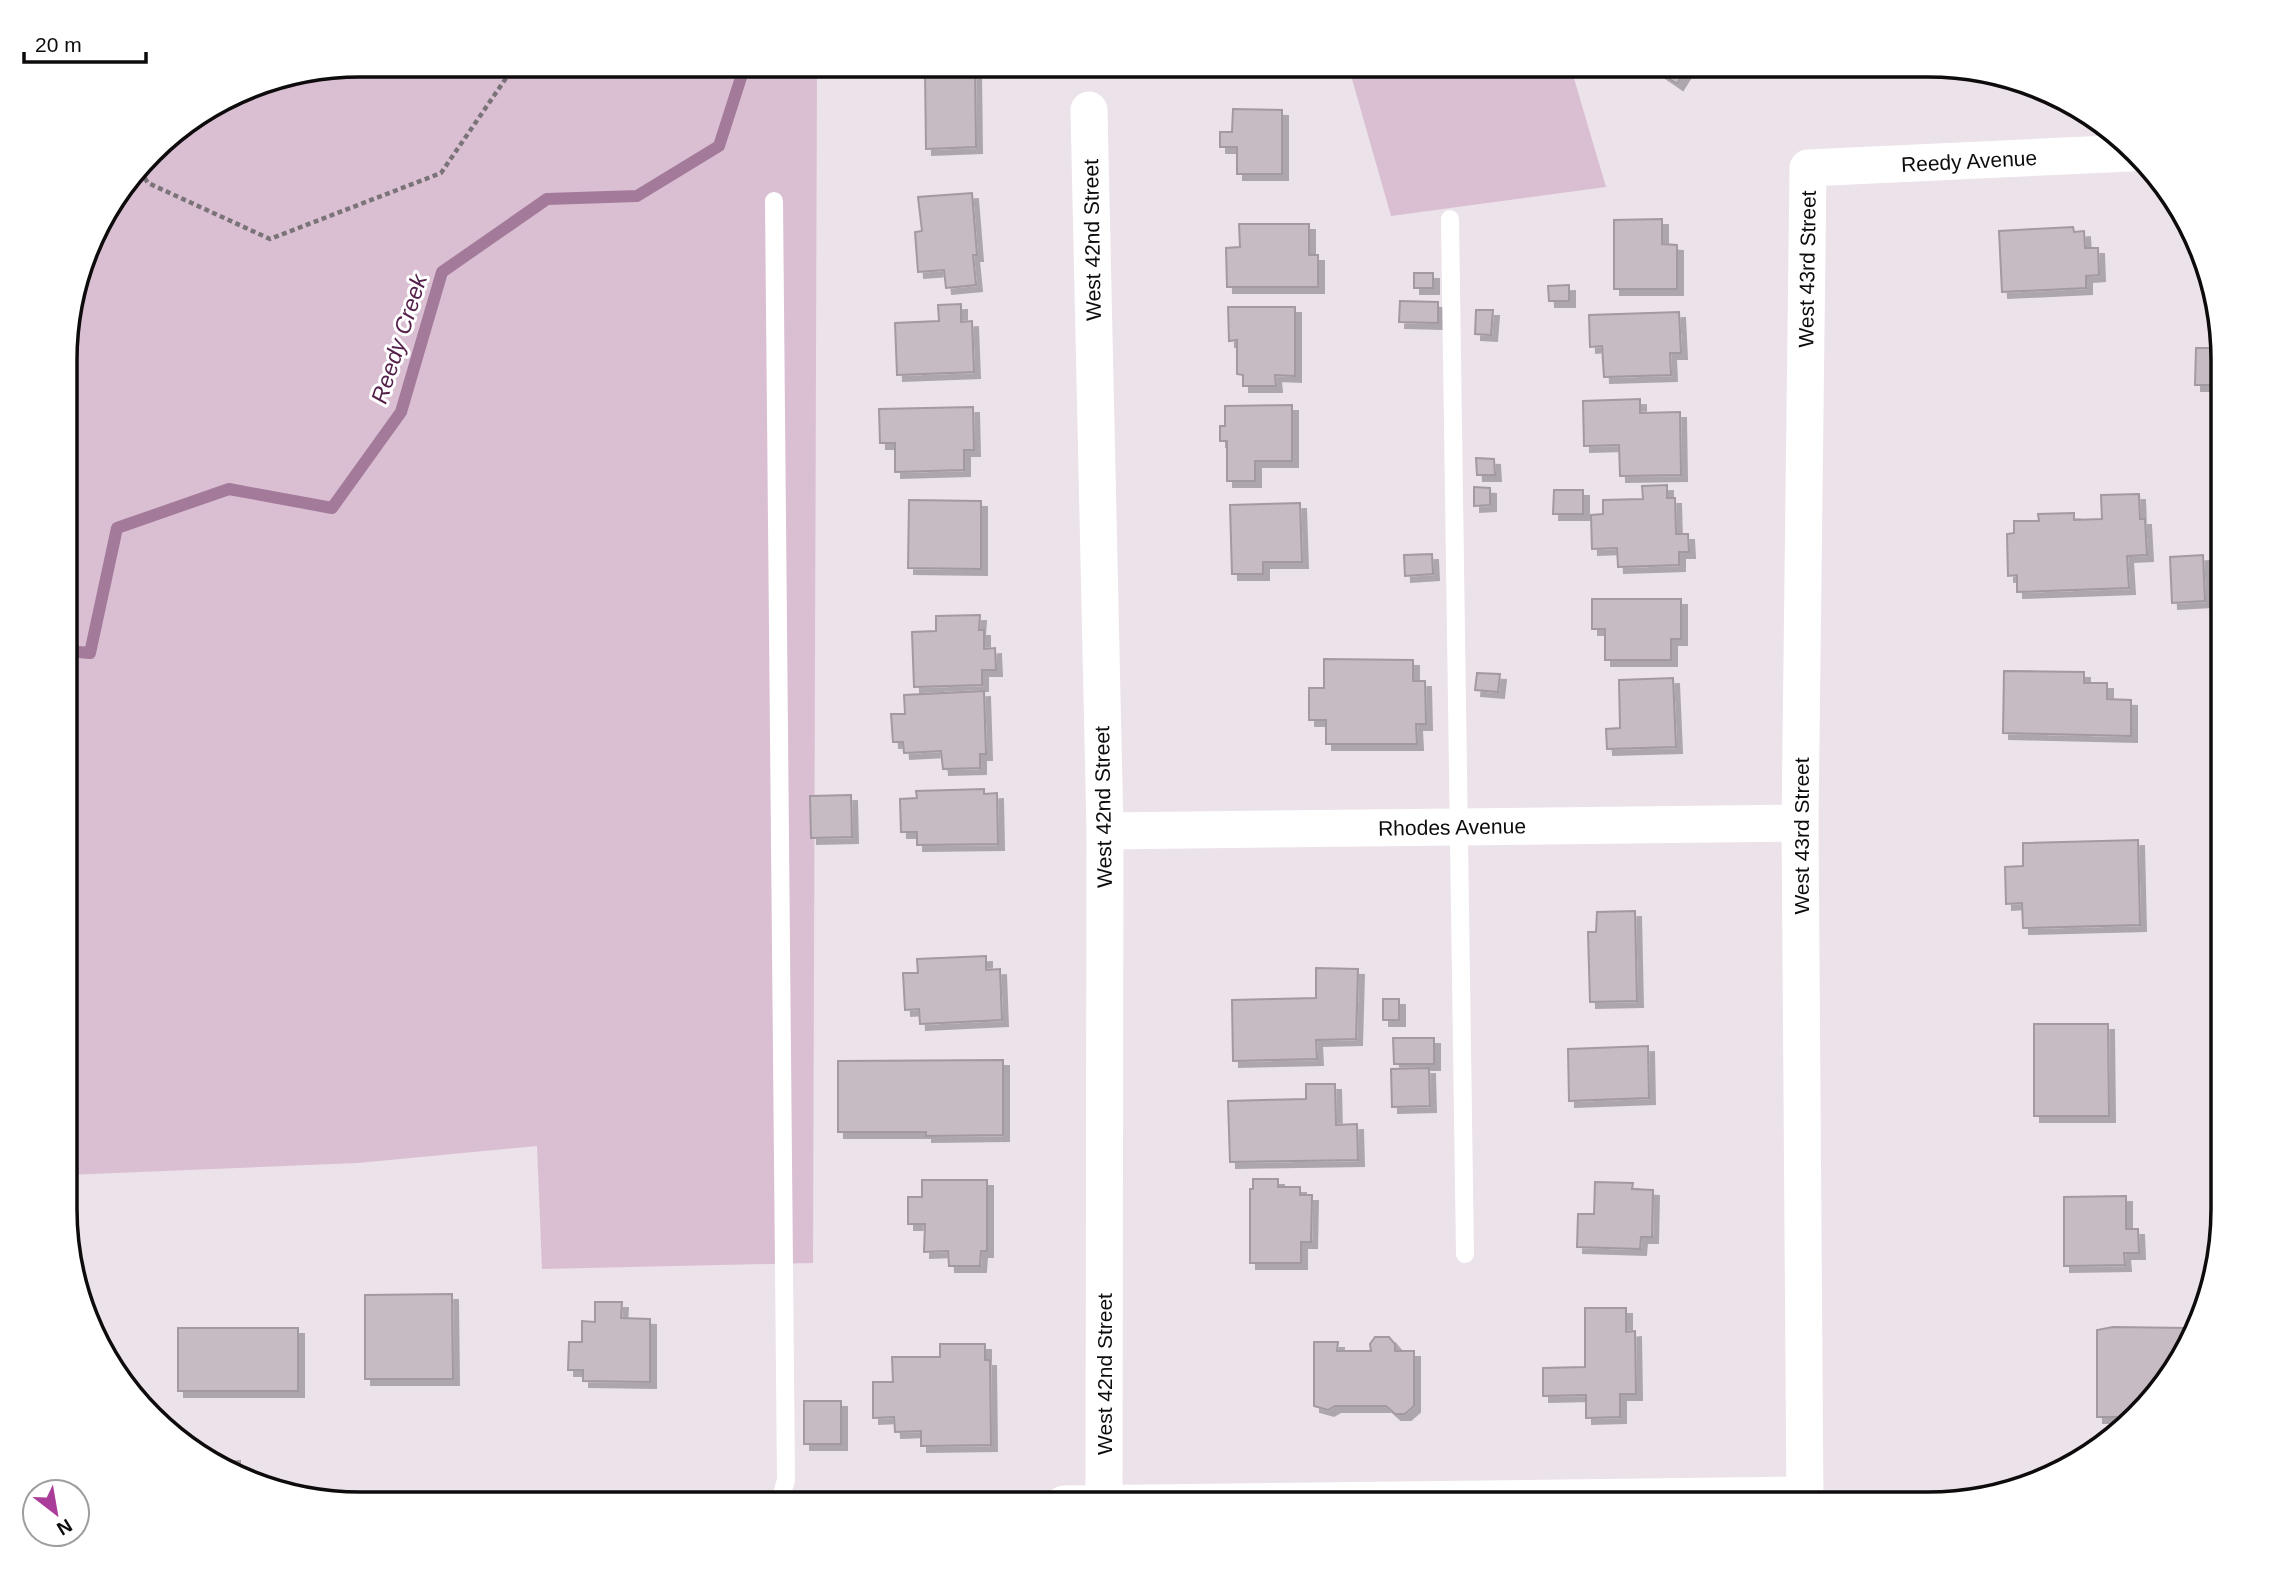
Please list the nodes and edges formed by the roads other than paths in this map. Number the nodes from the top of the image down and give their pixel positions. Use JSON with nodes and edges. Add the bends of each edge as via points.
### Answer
{"nodes":[{"id":1,"x":1089,"y":110,"type":"dead end"},
{"id":2,"x":2121,"y":153,"type":"edge"},
{"id":3,"x":1808,"y":168,"type":"joint"},
{"id":4,"x":774,"y":201,"type":"dead end"},
{"id":5,"x":1450,"y":219,"type":"dead end"},
{"id":6,"x":1800,"y":823,"type":"junction"},
{"id":7,"x":1459,"y":827,"type":"junction"},
{"id":8,"x":1105,"y":831,"type":"junction"},
{"id":9,"x":1465,"y":1254,"type":"dead end"},
{"id":10,"x":782,"y":1492,"type":"edge"},
{"id":11,"x":1104,"y":1492,"type":"edge"},
{"id":12,"x":1805,"y":1492,"type":"edge"}],
"edges":[{"from":1,"to":8,"type":"street","name":"West 42nd Street"},
{"from":2,"to":3,"type":"street","name":"Reedy Avenue"},
{"from":3,"to":6,"type":"street","name":"West 43rd Street"},
{"from":4,"to":10,"type":"lane","via":[[786,1480]]},
{"from":5,"to":7,"type":"lane"},
{"from":6,"to":7,"type":"street","name":"Rhodes Avenue"},
{"from":6,"to":12,"type":"street","name":"West 43rd Street"},
{"from":7,"to":8,"type":"street","name":"Rhodes Avenue"},
{"from":7,"to":9,"type":"lane"},
{"from":8,"to":11,"type":"street","name":"West 42nd Street"}]}
